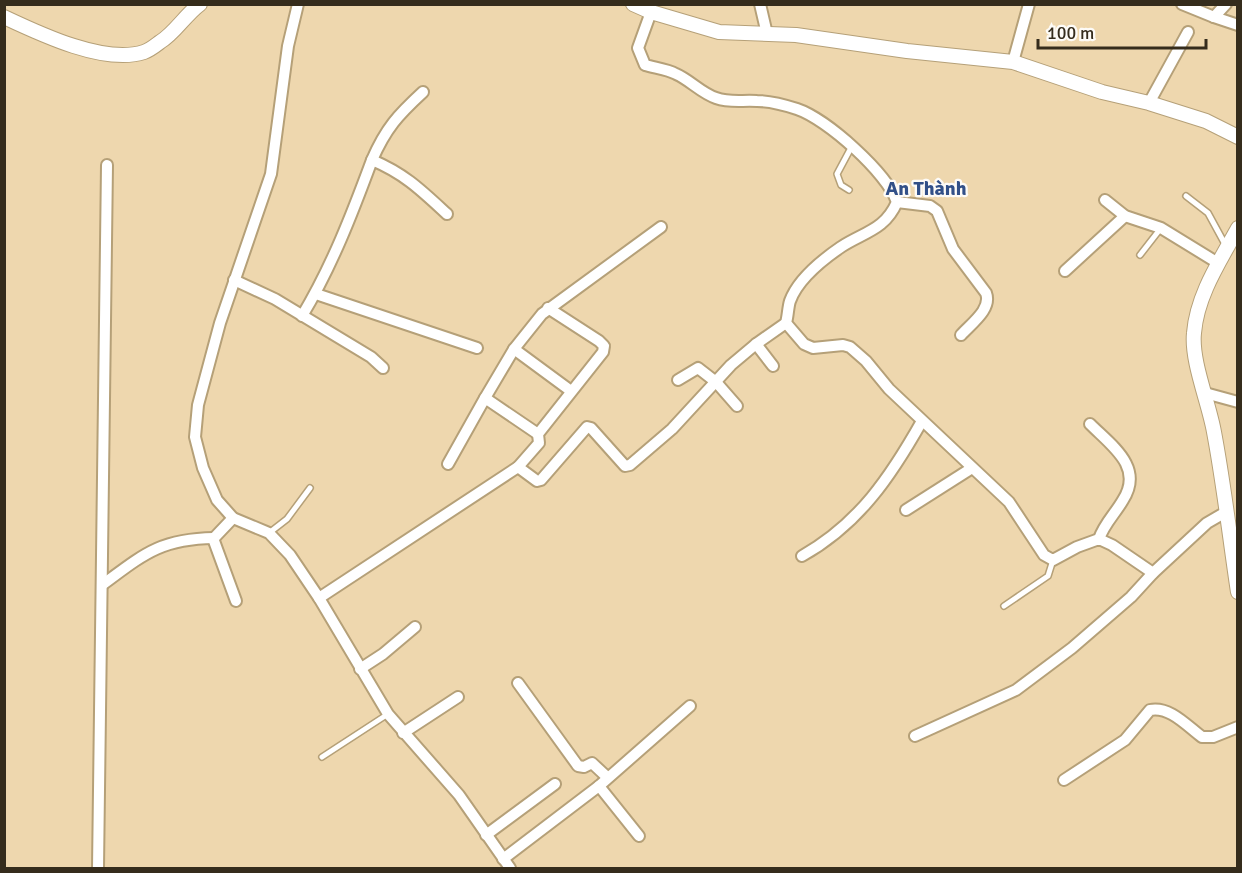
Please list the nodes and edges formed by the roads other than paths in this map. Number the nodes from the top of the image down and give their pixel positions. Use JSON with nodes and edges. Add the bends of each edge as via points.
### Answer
{"nodes":[{"id":1,"x":200,"y":4,"type":"edge"},
{"id":2,"x":298,"y":4,"type":"edge"},
{"id":3,"x":633,"y":4,"type":"edge"},
{"id":4,"x":760,"y":4,"type":"edge"},
{"id":5,"x":1029,"y":4,"type":"edge"},
{"id":6,"x":1182,"y":4,"type":"edge"},
{"id":7,"x":1226,"y":4,"type":"edge"},
{"id":8,"x":651,"y":12,"type":"junction"},
{"id":9,"x":4,"y":16,"type":"edge"},
{"id":10,"x":1214,"y":17,"type":"junction"},
{"id":11,"x":1238,"y":25,"type":"edge"},
{"id":12,"x":1188,"y":32,"type":"dead end"},
{"id":13,"x":767,"y":34,"type":"junction"},
{"id":14,"x":1013,"y":62,"type":"junction"},
{"id":15,"x":423,"y":92,"type":"dead end"},
{"id":16,"x":1149,"y":103,"type":"junction"},
{"id":17,"x":1238,"y":137,"type":"edge"},
{"id":18,"x":852,"y":146,"type":"junction"},
{"id":19,"x":372,"y":160,"type":"junction"},
{"id":20,"x":107,"y":165,"type":"dead end"},
{"id":21,"x":849,"y":190,"type":"dead end"},
{"id":22,"x":1186,"y":196,"type":"dead end"},
{"id":23,"x":1105,"y":200,"type":"dead end"},
{"id":24,"x":897,"y":202,"type":"junction"},
{"id":25,"x":447,"y":214,"type":"dead end"},
{"id":26,"x":1125,"y":216,"type":"junction"},
{"id":27,"x":661,"y":227,"type":"dead end"},
{"id":28,"x":1161,"y":228,"type":"junction"},
{"id":29,"x":1238,"y":228,"type":"edge"},
{"id":30,"x":1227,"y":248,"type":"junction"},
{"id":31,"x":1140,"y":255,"type":"dead end"},
{"id":32,"x":1218,"y":263,"type":"junction"},
{"id":33,"x":1065,"y":271,"type":"dead end"},
{"id":34,"x":234,"y":280,"type":"junction"},
{"id":35,"x":315,"y":294,"type":"junction"},
{"id":36,"x":549,"y":308,"type":"junction"},
{"id":37,"x":302,"y":316,"type":"junction"},
{"id":38,"x":786,"y":323,"type":"junction"},
{"id":39,"x":961,"y":335,"type":"dead end"},
{"id":40,"x":756,"y":344,"type":"junction"},
{"id":41,"x":477,"y":348,"type":"dead end"},
{"id":42,"x":514,"y":350,"type":"junction"},
{"id":43,"x":773,"y":366,"type":"dead end"},
{"id":44,"x":383,"y":368,"type":"dead end"},
{"id":45,"x":678,"y":380,"type":"dead end"},
{"id":46,"x":716,"y":382,"type":"junction"},
{"id":47,"x":571,"y":391,"type":"junction"},
{"id":48,"x":1205,"y":393,"type":"junction"},
{"id":49,"x":485,"y":398,"type":"junction"},
{"id":50,"x":1238,"y":402,"type":"edge"},
{"id":51,"x":737,"y":406,"type":"dead end"},
{"id":52,"x":922,"y":421,"type":"junction"},
{"id":53,"x":1090,"y":424,"type":"dead end"},
{"id":54,"x":538,"y":434,"type":"junction"},
{"id":55,"x":448,"y":464,"type":"dead end"},
{"id":56,"x":518,"y":467,"type":"junction"},
{"id":57,"x":972,"y":468,"type":"junction"},
{"id":58,"x":310,"y":488,"type":"dead end"},
{"id":59,"x":906,"y":510,"type":"dead end"},
{"id":60,"x":1226,"y":512,"type":"junction"},
{"id":61,"x":233,"y":518,"type":"junction"},
{"id":62,"x":269,"y":533,"type":"junction"},
{"id":63,"x":214,"y":538,"type":"junction"},
{"id":64,"x":1099,"y":539,"type":"junction"},
{"id":65,"x":1234,"y":541,"type":"edge"},
{"id":66,"x":802,"y":556,"type":"dead end"},
{"id":67,"x":1053,"y":560,"type":"junction"},
{"id":68,"x":1153,"y":573,"type":"junction"},
{"id":69,"x":102,"y":585,"type":"junction"},
{"id":70,"x":1238,"y":592,"type":"edge"},
{"id":71,"x":319,"y":598,"type":"junction"},
{"id":72,"x":236,"y":601,"type":"dead end"},
{"id":73,"x":1004,"y":606,"type":"dead end"},
{"id":74,"x":415,"y":627,"type":"dead end"},
{"id":75,"x":360,"y":669,"type":"junction"},
{"id":76,"x":518,"y":683,"type":"dead end"},
{"id":77,"x":458,"y":697,"type":"dead end"},
{"id":78,"x":690,"y":706,"type":"dead end"},
{"id":79,"x":388,"y":714,"type":"junction"},
{"id":80,"x":1238,"y":727,"type":"edge"},
{"id":81,"x":403,"y":733,"type":"junction"},
{"id":82,"x":915,"y":736,"type":"dead end"},
{"id":83,"x":322,"y":757,"type":"dead end"},
{"id":84,"x":608,"y":777,"type":"junction"},
{"id":85,"x":1064,"y":780,"type":"dead end"},
{"id":86,"x":555,"y":784,"type":"dead end"},
{"id":87,"x":599,"y":786,"type":"junction"},
{"id":88,"x":486,"y":835,"type":"junction"},
{"id":89,"x":639,"y":836,"type":"dead end"},
{"id":90,"x":503,"y":859,"type":"junction"},
{"id":91,"x":98,"y":868,"type":"edge"},
{"id":92,"x":510,"y":868,"type":"edge"}],
"edges":[{"from":1,"to":9,"type":"street","via":[[163,41],[145,52],[122,55],[87,50],[50,38]]},
{"from":2,"to":34,"type":"street","via":[[288,46],[270,174]]},
{"from":3,"to":8,"type":"street"},
{"from":4,"to":13,"type":"street"},
{"from":5,"to":14,"type":"street"},
{"from":6,"to":10,"type":"street"},
{"from":7,"to":10,"type":"street"},
{"from":8,"to":13,"type":"street","via":[[718,32]]},
{"from":8,"to":18,"type":"street","via":[[638,48],[645,65],[675,73],[714,97],[799,110]]},
{"from":10,"to":11,"type":"street"},
{"from":12,"to":16,"type":"street"},
{"from":13,"to":14,"type":"street"},
{"from":14,"to":16,"type":"street","via":[[1102,92]]},
{"from":15,"to":19,"type":"street","via":[[383,135]]},
{"from":16,"to":17,"type":"street"},
{"from":18,"to":21,"type":"lane","via":[[837,174],[841,185]]},
{"from":18,"to":24,"type":"street"},
{"from":19,"to":25,"type":"street","via":[[411,181]]},
{"from":19,"to":35,"type":"street","via":[[346,231]]},
{"from":20,"to":69,"type":"street"},
{"from":22,"to":30,"type":"lane","via":[[1208,213]]},
{"from":23,"to":26,"type":"street"},
{"from":24,"to":38,"type":"street","via":[[883,224],[841,248],[806,276],[790,300]]},
{"from":24,"to":39,"type":"street","via":[[930,206],[937,211],[953,249],[986,292],[987,306]]},
{"from":26,"to":28,"type":"street"},
{"from":26,"to":33,"type":"street"},
{"from":27,"to":36,"type":"street"},
{"from":28,"to":31,"type":"lane"},
{"from":28,"to":32,"type":"street"},
{"from":29,"to":30,"type":"street"},
{"from":30,"to":32,"type":"street"},
{"from":32,"to":48,"type":"street","via":[[1197,311],[1193,336]]},
{"from":34,"to":37,"type":"street"},
{"from":34,"to":61,"type":"street","via":[[198,405],[195,437],[217,500]]},
{"from":35,"to":37,"type":"street"},
{"from":35,"to":41,"type":"street"},
{"from":36,"to":42,"type":"street"},
{"from":36,"to":47,"type":"street","via":[[604,346]]},
{"from":37,"to":44,"type":"street"},
{"from":38,"to":40,"type":"street"},
{"from":38,"to":52,"type":"street","via":[[804,344],[813,348],[850,347]]},
{"from":40,"to":43,"type":"street"},
{"from":40,"to":46,"type":"street"},
{"from":42,"to":47,"type":"street"},
{"from":42,"to":49,"type":"street"},
{"from":45,"to":46,"type":"street","via":[[698,368]]},
{"from":46,"to":51,"type":"street"},
{"from":46,"to":56,"type":"street","via":[[672,429],[628,466],[587,427],[541,480]]},
{"from":47,"to":54,"type":"street"},
{"from":48,"to":50,"type":"street"},
{"from":48,"to":60,"type":"street"},
{"from":49,"to":54,"type":"street"},
{"from":49,"to":55,"type":"street"},
{"from":52,"to":57,"type":"street"},
{"from":52,"to":66,"type":"street","via":[[880,489],[824,544]]},
{"from":53,"to":64,"type":"street","via":[[1119,453],[1131,476],[1124,500]]},
{"from":54,"to":56,"type":"street","via":[[539,443]]},
{"from":56,"to":71,"type":"street"},
{"from":57,"to":59,"type":"street"},
{"from":57,"to":67,"type":"street","via":[[1009,502],[1044,555]]},
{"from":58,"to":62,"type":"lane","via":[[287,519]]},
{"from":60,"to":65,"type":"street"},
{"from":60,"to":68,"type":"street"},
{"from":61,"to":62,"type":"street"},
{"from":61,"to":63,"type":"street"},
{"from":62,"to":71,"type":"street","via":[[290,555]]},
{"from":63,"to":69,"type":"street","via":[[165,544]]},
{"from":63,"to":72,"type":"street"},
{"from":64,"to":67,"type":"street"},
{"from":64,"to":68,"type":"street"},
{"from":65,"to":70,"type":"street"},
{"from":67,"to":73,"type":"lane","via":[[1048,576]]},
{"from":68,"to":82,"type":"street","via":[[1072,648],[1016,690]]},
{"from":69,"to":91,"type":"street"},
{"from":71,"to":75,"type":"street"},
{"from":74,"to":75,"type":"street"},
{"from":75,"to":79,"type":"street"},
{"from":76,"to":84,"type":"street","via":[[578,766],[592,763]]},
{"from":77,"to":81,"type":"street"},
{"from":78,"to":84,"type":"street"},
{"from":79,"to":81,"type":"street"},
{"from":79,"to":83,"type":"lane"},
{"from":80,"to":85,"type":"street","via":[[1202,737],[1172,714],[1158,708],[1150,710],[1125,740]]},
{"from":81,"to":88,"type":"street","via":[[459,795]]},
{"from":84,"to":87,"type":"street"},
{"from":86,"to":88,"type":"street"},
{"from":87,"to":89,"type":"street"},
{"from":87,"to":90,"type":"street"},
{"from":88,"to":90,"type":"street"},
{"from":90,"to":92,"type":"street"}]}
